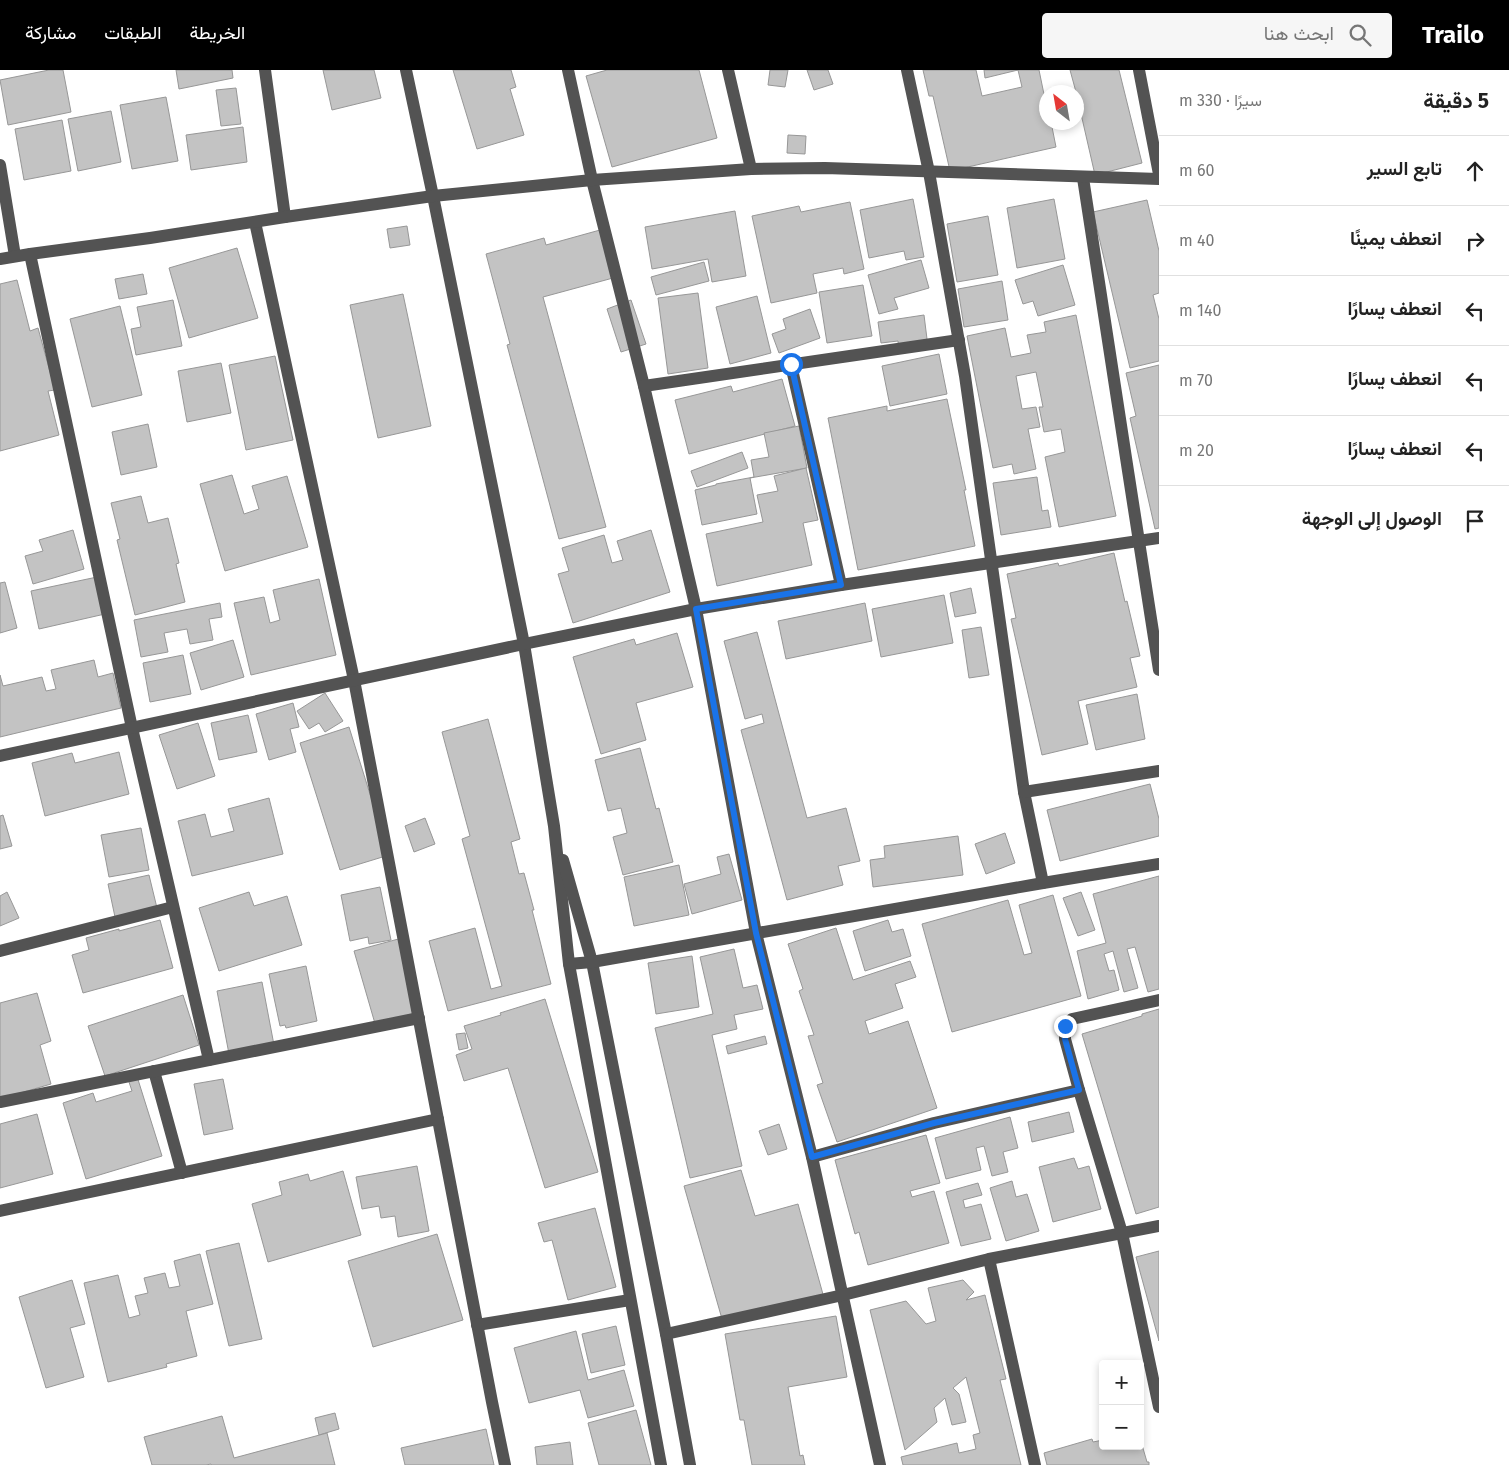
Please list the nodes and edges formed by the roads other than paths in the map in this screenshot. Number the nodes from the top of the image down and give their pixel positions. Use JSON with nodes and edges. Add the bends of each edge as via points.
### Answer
{"nodes":[{"id":1,"x":265,"y":70,"type":"edge"},
{"id":2,"x":406,"y":70,"type":"edge"},
{"id":3,"x":568,"y":70,"type":"edge"},
{"id":4,"x":728,"y":70,"type":"edge"},
{"id":5,"x":907,"y":70,"type":"edge"},
{"id":6,"x":1139,"y":70,"type":"edge"},
{"id":7,"x":0,"y":165,"type":"edge"},
{"id":8,"x":751,"y":169,"type":"junction"},
{"id":9,"x":929,"y":172,"type":"junction"},
{"id":10,"x":1159,"y":174,"type":"edge"},
{"id":11,"x":1083,"y":178,"type":"junction"},
{"id":12,"x":1159,"y":179,"type":"edge"},
{"id":13,"x":592,"y":180,"type":"junction"},
{"id":14,"x":433,"y":196,"type":"junction"},
{"id":15,"x":286,"y":217,"type":"junction"},
{"id":16,"x":255,"y":222,"type":"junction"},
{"id":17,"x":30,"y":254,"type":"junction"},
{"id":18,"x":15,"y":256,"type":"junction"},
{"id":19,"x":0,"y":259,"type":"edge"},
{"id":20,"x":959,"y":340,"type":"junction"},
{"id":21,"x":791,"y":364,"type":"junction"},
{"id":22,"x":644,"y":386,"type":"junction"},
{"id":23,"x":1159,"y":538,"type":"edge"},
{"id":24,"x":1140,"y":541,"type":"junction"},
{"id":25,"x":990,"y":562,"type":"junction"},
{"id":26,"x":841,"y":585,"type":"junction"},
{"id":27,"x":696,"y":609,"type":"junction"},
{"id":28,"x":524,"y":644,"type":"junction"},
{"id":29,"x":1159,"y":670,"type":"edge"},
{"id":30,"x":354,"y":680,"type":"junction"},
{"id":31,"x":132,"y":728,"type":"junction"},
{"id":32,"x":0,"y":756,"type":"edge"},
{"id":33,"x":1159,"y":771,"type":"edge"},
{"id":34,"x":1024,"y":792,"type":"junction"},
{"id":35,"x":554,"y":826,"type":"junction"},
{"id":36,"x":1159,"y":864,"type":"edge"},
{"id":37,"x":1043,"y":883,"type":"junction"},
{"id":38,"x":173,"y":906,"type":"junction"},
{"id":39,"x":756,"y":933,"type":"junction"},
{"id":40,"x":0,"y":951,"type":"edge"},
{"id":41,"x":592,"y":962,"type":"junction"},
{"id":42,"x":569,"y":964,"type":"junction"},
{"id":43,"x":1159,"y":1000,"type":"edge"},
{"id":44,"x":419,"y":1018,"type":"junction"},
{"id":45,"x":209,"y":1060,"type":"junction"},
{"id":46,"x":154,"y":1071,"type":"junction"},
{"id":47,"x":1079,"y":1090,"type":"junction"},
{"id":48,"x":0,"y":1102,"type":"edge"},
{"id":49,"x":438,"y":1119,"type":"junction"},
{"id":50,"x":812,"y":1157,"type":"junction"},
{"id":51,"x":182,"y":1173,"type":"junction"},
{"id":52,"x":0,"y":1211,"type":"edge"},
{"id":53,"x":1159,"y":1226,"type":"edge"},
{"id":54,"x":1122,"y":1233,"type":"junction"},
{"id":55,"x":989,"y":1259,"type":"junction"},
{"id":56,"x":843,"y":1295,"type":"junction"},
{"id":57,"x":630,"y":1300,"type":"junction"},
{"id":58,"x":477,"y":1325,"type":"junction"},
{"id":59,"x":666,"y":1334,"type":"junction"},
{"id":60,"x":1159,"y":1406,"type":"edge"},
{"id":61,"x":505,"y":1465,"type":"edge"},
{"id":62,"x":661,"y":1465,"type":"edge"},
{"id":63,"x":690,"y":1465,"type":"edge"},
{"id":64,"x":880,"y":1465,"type":"edge"},
{"id":65,"x":1035,"y":1465,"type":"edge"}],
"edges":[{"from":1,"to":15,"type":"street"},
{"from":2,"to":14,"type":"street"},
{"from":3,"to":13,"type":"street"},
{"from":4,"to":8,"type":"street"},
{"from":5,"to":9,"type":"street"},
{"from":6,"to":10,"type":"street"},
{"from":7,"to":18,"type":"street"},
{"from":8,"to":9,"type":"street"},
{"from":8,"to":13,"type":"street"},
{"from":9,"to":11,"type":"street"},
{"from":9,"to":20,"type":"street"},
{"from":11,"to":12,"type":"street"},
{"from":11,"to":24,"type":"street"},
{"from":13,"to":14,"type":"street"},
{"from":13,"to":22,"type":"street"},
{"from":14,"to":15,"type":"street"},
{"from":14,"to":28,"type":"street"},
{"from":15,"to":16,"type":"street"},
{"from":16,"to":17,"type":"street"},
{"from":16,"to":30,"type":"street"},
{"from":17,"to":18,"type":"street"},
{"from":17,"to":31,"type":"street"},
{"from":18,"to":19,"type":"street"},
{"from":20,"to":21,"type":"street"},
{"from":20,"to":25,"type":"street"},
{"from":21,"to":22,"type":"street"},
{"from":21,"to":26,"type":"street"},
{"from":22,"to":27,"type":"street"},
{"from":23,"to":24,"type":"street"},
{"from":24,"to":25,"type":"street"},
{"from":24,"to":29,"type":"street"},
{"from":25,"to":26,"type":"street"},
{"from":25,"to":34,"type":"street"},
{"from":26,"to":27,"type":"street"},
{"from":27,"to":28,"type":"street"},
{"from":27,"to":39,"type":"street"},
{"from":28,"to":30,"type":"street"},
{"from":28,"to":35,"type":"street"},
{"from":30,"to":31,"type":"street"},
{"from":30,"to":44,"type":"street"},
{"from":31,"to":32,"type":"street"},
{"from":31,"to":38,"type":"street"},
{"from":33,"to":34,"type":"street"},
{"from":34,"to":37,"type":"street"},
{"from":35,"to":41,"type":"street"},
{"from":35,"to":42,"type":"street"},
{"from":36,"to":37,"type":"street"},
{"from":37,"to":39,"type":"street"},
{"from":38,"to":40,"type":"street"},
{"from":38,"to":45,"type":"street"},
{"from":39,"to":41,"type":"street"},
{"from":39,"to":50,"type":"street"},
{"from":41,"to":42,"type":"street"},
{"from":41,"to":59,"type":"street"},
{"from":42,"to":57,"type":"street"},
{"from":43,"to":47,"type":"street","via":[[1072,1019],[1065,1026],[1065,1039]]},
{"from":44,"to":45,"type":"street"},
{"from":44,"to":49,"type":"street"},
{"from":45,"to":46,"type":"street"},
{"from":46,"to":48,"type":"street"},
{"from":46,"to":51,"type":"street"},
{"from":47,"to":50,"type":"street","via":[[934,1123]]},
{"from":47,"to":54,"type":"street"},
{"from":49,"to":51,"type":"street"},
{"from":49,"to":58,"type":"street"},
{"from":50,"to":56,"type":"street"},
{"from":51,"to":52,"type":"street"},
{"from":53,"to":54,"type":"street"},
{"from":54,"to":55,"type":"street"},
{"from":54,"to":60,"type":"street"},
{"from":55,"to":56,"type":"street"},
{"from":55,"to":65,"type":"street"},
{"from":56,"to":59,"type":"street"},
{"from":56,"to":64,"type":"street"},
{"from":57,"to":58,"type":"street"},
{"from":57,"to":62,"type":"street"},
{"from":58,"to":61,"type":"street"},
{"from":59,"to":63,"type":"street"}]}
